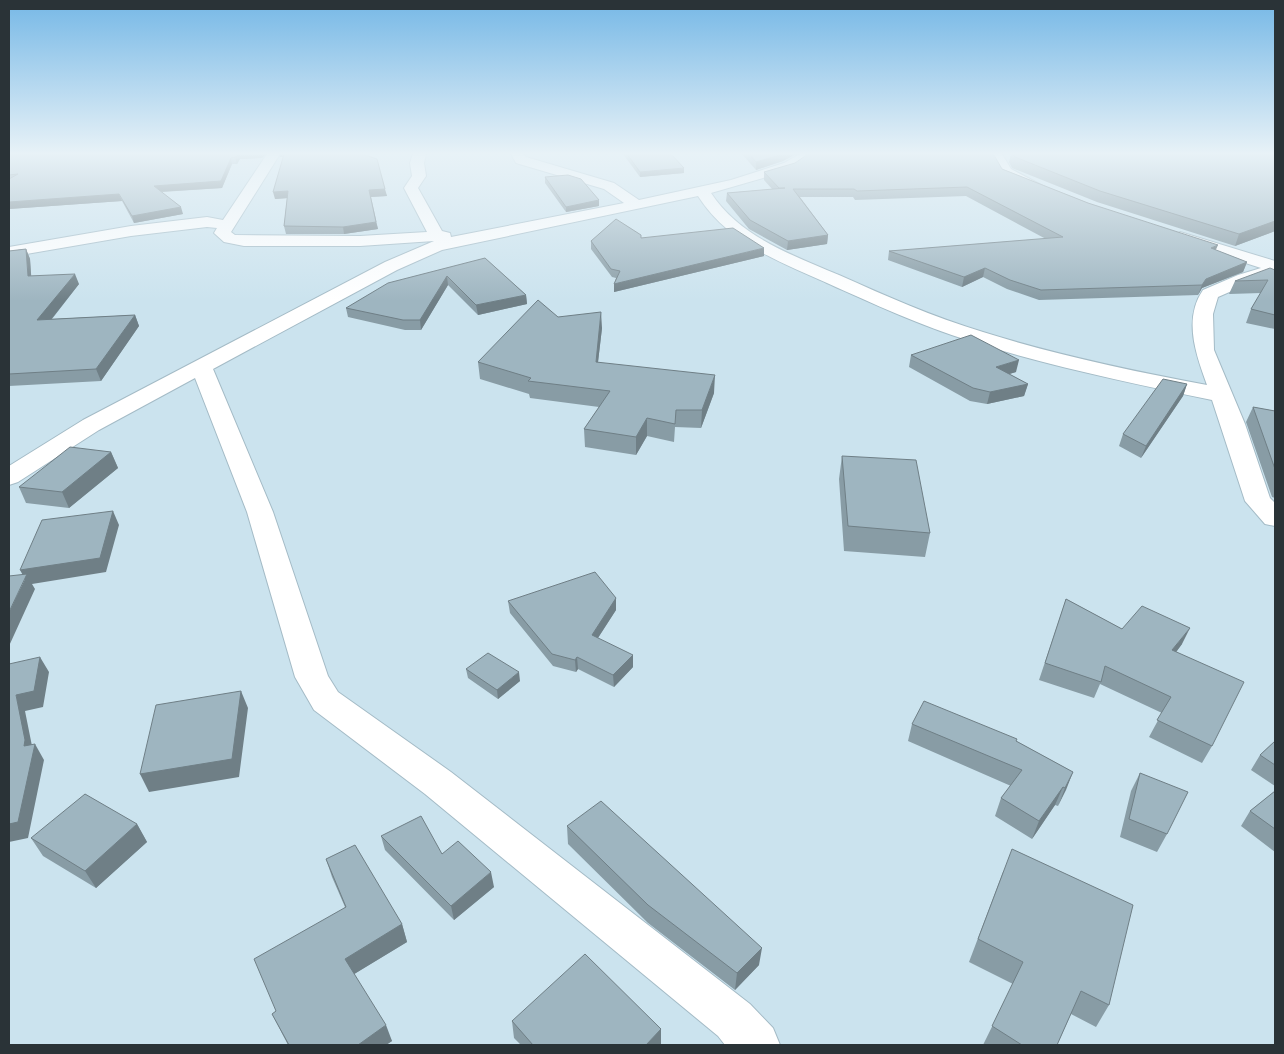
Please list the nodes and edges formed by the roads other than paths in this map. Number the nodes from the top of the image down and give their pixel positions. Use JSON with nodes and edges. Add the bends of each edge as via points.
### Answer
{"nodes":[{"id":1,"x":240,"y":203,"type":"edge"},
{"id":2,"x":419,"y":203,"type":"edge"},
{"id":3,"x":634,"y":203,"type":"edge"},
{"id":4,"x":644,"y":203,"type":"edge"},
{"id":5,"x":709,"y":203,"type":"edge"},
{"id":6,"x":637,"y":205,"type":"junction"},
{"id":7,"x":226,"y":225,"type":"junction"},
{"id":8,"x":1167,"y":233,"type":"edge"},
{"id":9,"x":437,"y":236,"type":"junction"},
{"id":10,"x":475,"y":236,"type":"junction"},
{"id":11,"x":9,"y":252,"type":"edge"},
{"id":12,"x":1275,"y":269,"type":"edge"},
{"id":13,"x":201,"y":366,"type":"junction"},
{"id":14,"x":1222,"y":395,"type":"junction"},
{"id":15,"x":9,"y":477,"type":"edge"},
{"id":16,"x":1275,"y":518,"type":"edge"},
{"id":17,"x":756,"y":1045,"type":"edge"}],
"edges":[{"from":1,"to":7,"type":"street"},
{"from":2,"to":9,"type":"street"},
{"from":3,"to":6,"type":"street"},
{"from":4,"to":6,"type":"street"},
{"from":5,"to":14,"type":"street","via":[[724,222],[771,252],[878,300],[995,343],[1102,371]]},
{"from":6,"to":10,"type":"street"},
{"from":7,"to":9,"type":"street","via":[[222,233],[230,239],[244,241],[360,241]]},
{"from":7,"to":11,"type":"street","via":[[207,222],[169,226]]},
{"from":8,"to":12,"type":"street"},
{"from":9,"to":10,"type":"street"},
{"from":10,"to":13,"type":"street","via":[[436,246],[390,266]]},
{"from":12,"to":14,"type":"street","via":[[1210,294],[1203,314],[1204,350]]},
{"from":13,"to":15,"type":"street","via":[[91,424]]},
{"from":13,"to":17,"type":"street","via":[[260,512],[312,677],[326,700],[438,783],[734,1020]]},
{"from":14,"to":16,"type":"street","via":[[1258,501]]}]}
